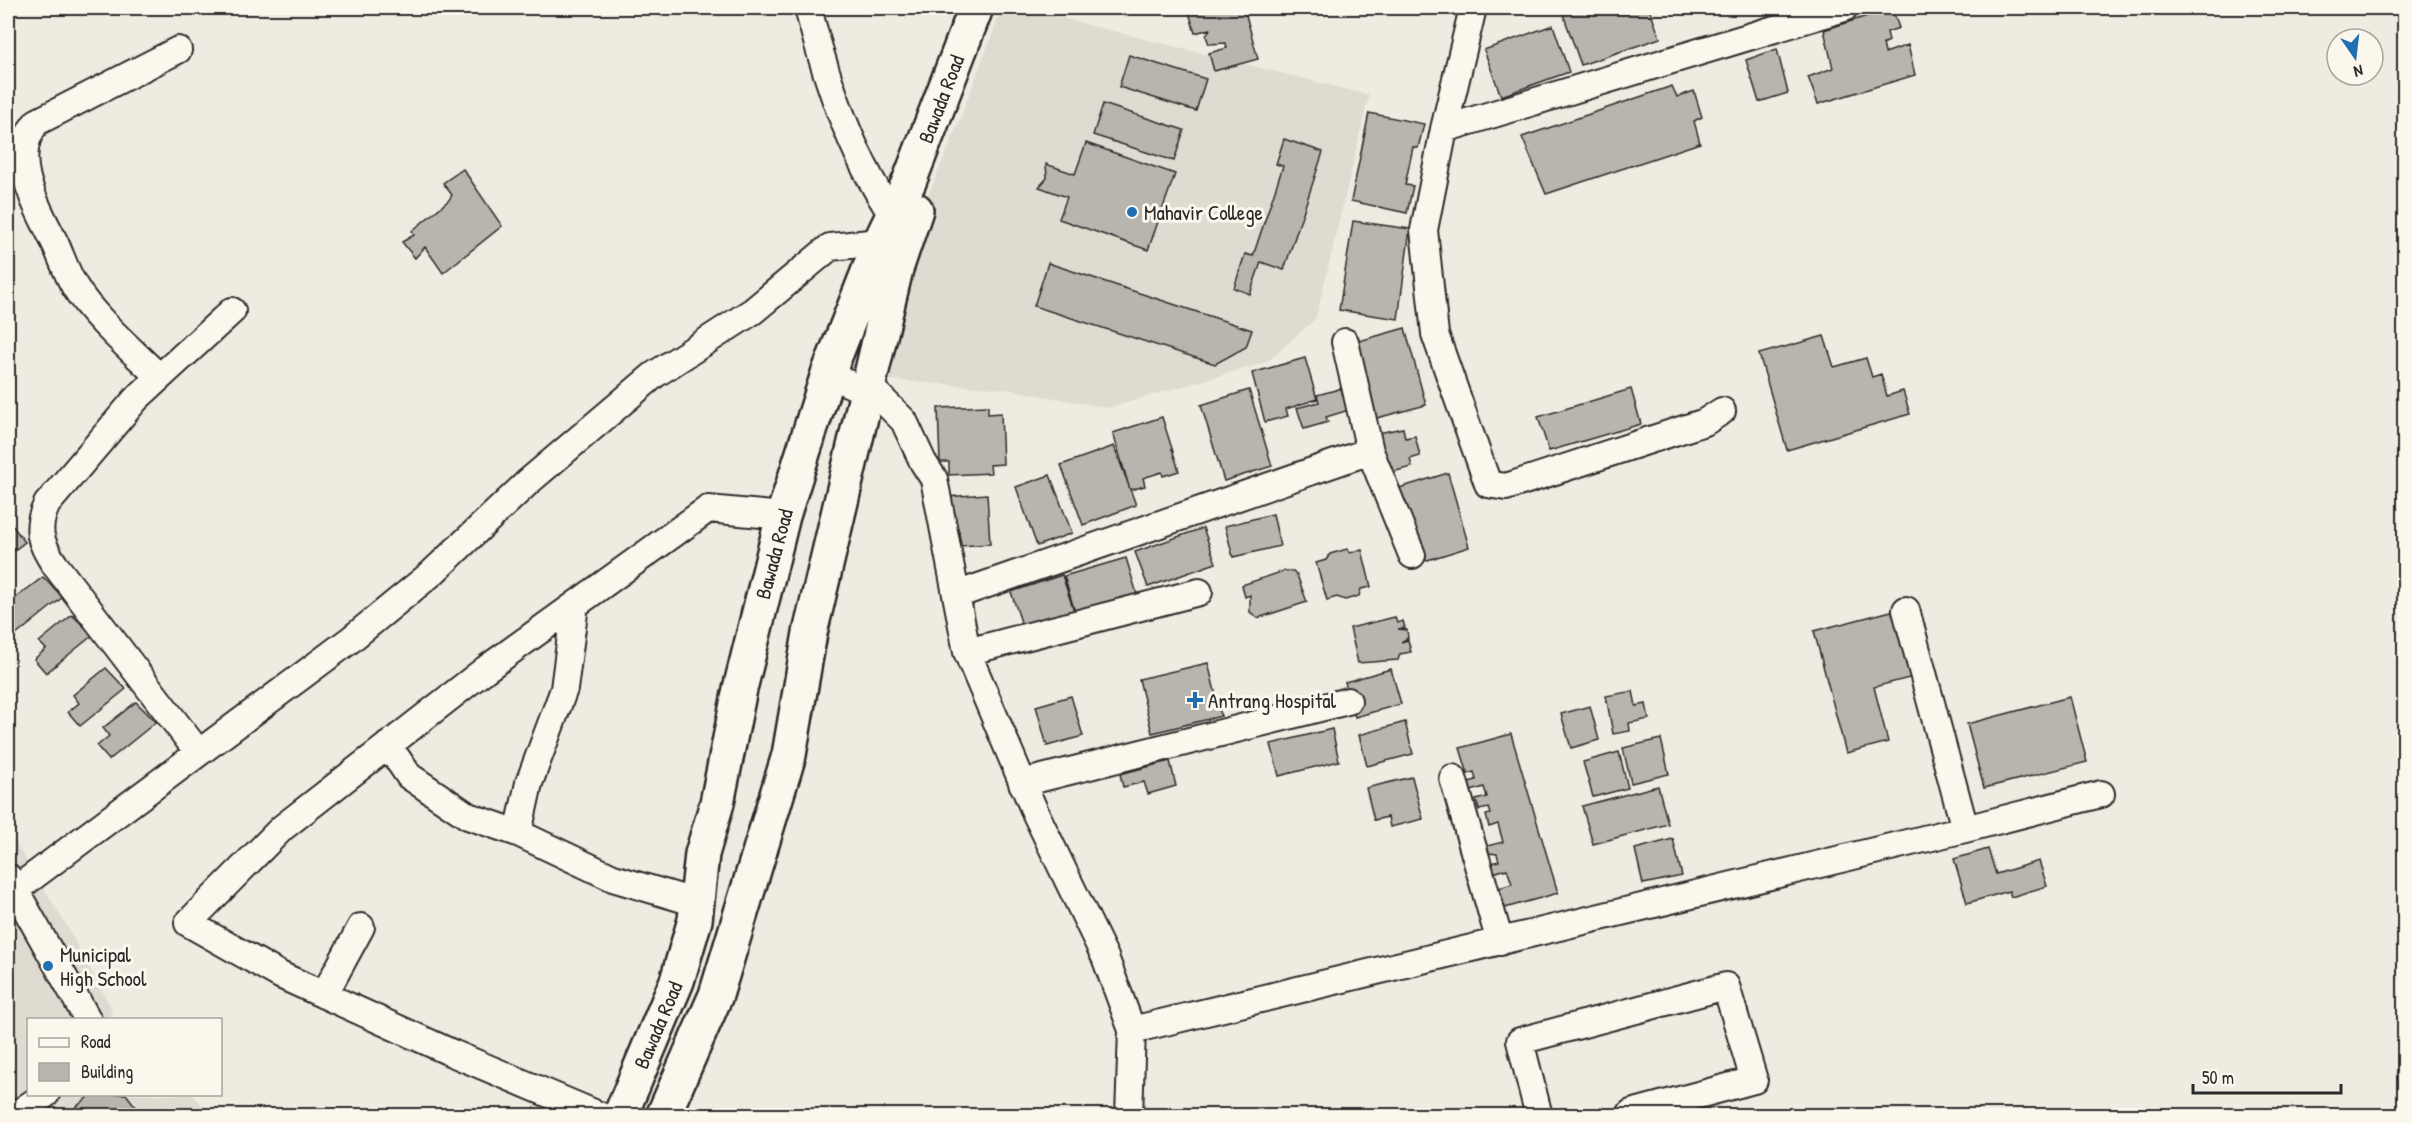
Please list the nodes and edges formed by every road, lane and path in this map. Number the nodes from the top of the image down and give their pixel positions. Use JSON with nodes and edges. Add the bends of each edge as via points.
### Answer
{"nodes":[{"id":1,"x":808,"y":8,"type":"edge"},
{"id":2,"x":976,"y":8,"type":"edge"},
{"id":3,"x":996,"y":8,"type":"edge"},
{"id":4,"x":1473,"y":8,"type":"edge"},
{"id":5,"x":1844,"y":8,"type":"edge"},
{"id":6,"x":178,"y":50,"type":"dead end"},
{"id":7,"x":1444,"y":129,"type":"junction"},
{"id":8,"x":896,"y":234,"type":"junction"},
{"id":9,"x":232,"y":310,"type":"dead end"},
{"id":10,"x":1345,"y":342,"type":"dead end"},
{"id":11,"x":828,"y":375,"type":"junction"},
{"id":12,"x":159,"y":377,"type":"junction"},
{"id":13,"x":867,"y":392,"type":"junction"},
{"id":14,"x":1722,"y":411,"type":"dead end"},
{"id":15,"x":1370,"y":451,"type":"junction"},
{"id":16,"x":783,"y":516,"type":"junction"},
{"id":17,"x":1412,"y":555,"type":"dead end"},
{"id":18,"x":1199,"y":592,"type":"dead end"},
{"id":19,"x":956,"y":595,"type":"junction"},
{"id":20,"x":574,"y":605,"type":"junction"},
{"id":21,"x":1906,"y":610,"type":"dead end"},
{"id":22,"x":967,"y":652,"type":"junction"},
{"id":23,"x":1348,"y":701,"type":"dead end"},
{"id":24,"x":388,"y":746,"type":"junction"},
{"id":25,"x":198,"y":752,"type":"junction"},
{"id":26,"x":1453,"y":778,"type":"dead end"},
{"id":27,"x":1022,"y":783,"type":"junction"},
{"id":28,"x":2101,"y":794,"type":"dead end"},
{"id":29,"x":1965,"y":830,"type":"junction"},
{"id":30,"x":518,"y":833,"type":"junction"},
{"id":31,"x":11,"y":883,"type":"edge"},
{"id":32,"x":697,"y":903,"type":"junction"},
{"id":33,"x":361,"y":927,"type":"dead end"},
{"id":34,"x":1500,"y":942,"type":"junction"},
{"id":35,"x":324,"y":995,"type":"junction"},
{"id":36,"x":87,"y":1018,"type":"edge"},
{"id":37,"x":1132,"y":1030,"type":"junction"},
{"id":38,"x":44,"y":1096,"type":"edge"},
{"id":39,"x":14,"y":1116,"type":"edge"},
{"id":40,"x":601,"y":1116,"type":"edge"},
{"id":41,"x":620,"y":1116,"type":"edge"},
{"id":42,"x":663,"y":1116,"type":"edge"},
{"id":43,"x":1129,"y":1116,"type":"edge"},
{"id":44,"x":1539,"y":1116,"type":"edge"},
{"id":45,"x":1632,"y":1116,"type":"edge"}],
"edges":[{"from":1,"to":8,"type":"street","via":[[852,146]]},
{"from":2,"to":8,"type":"main road","name":"Bawada Road","via":[[909,182]]},
{"from":3,"to":8,"type":"main road"},
{"from":4,"to":7,"type":"street"},
{"from":5,"to":7,"type":"street"},
{"from":6,"to":12,"type":"street","via":[[37,122],[25,145],[24,164],[34,201],[75,288]]},
{"from":7,"to":14,"type":"street","via":[[1425,230],[1435,334],[1488,484],[1506,487],[1705,422]]},
{"from":8,"to":11,"type":"main road","name":"Bawada Road"},
{"from":8,"to":13,"type":"main road"},
{"from":8,"to":25,"type":"street","via":[[830,247],[753,311],[654,375],[528,482],[415,587]]},
{"from":9,"to":12,"type":"street"},
{"from":10,"to":15,"type":"street"},
{"from":11,"to":13,"type":"street"},
{"from":11,"to":16,"type":"main road","name":"Bawada Road"},
{"from":12,"to":25,"type":"street","via":[[47,504],[38,532],[55,565]]},
{"from":13,"to":19,"type":"street","via":[[874,391],[904,421],[934,479]]},
{"from":13,"to":42,"type":"main road","via":[[810,633],[789,755],[716,995]]},
{"from":15,"to":17,"type":"street"},
{"from":15,"to":19,"type":"street"},
{"from":16,"to":20,"type":"street","via":[[708,509]]},
{"from":16,"to":32,"type":"main road","name":"Bawada Road","via":[[702,854]]},
{"from":18,"to":22,"type":"street"},
{"from":19,"to":22,"type":"street"},
{"from":20,"to":24,"type":"street"},
{"from":20,"to":30,"type":"street","via":[[564,688],[529,783]]},
{"from":21,"to":29,"type":"street"},
{"from":22,"to":27,"type":"street"},
{"from":23,"to":27,"type":"street"},
{"from":24,"to":30,"type":"street","via":[[409,776],[450,804],[468,816]]},
{"from":24,"to":35,"type":"street","via":[[282,828],[188,923]]},
{"from":25,"to":31,"type":"street","via":[[80,844]]},
{"from":26,"to":34,"type":"street"},
{"from":27,"to":37,"type":"street","via":[[1105,957]]},
{"from":28,"to":29,"type":"street"},
{"from":29,"to":34,"type":"street"},
{"from":30,"to":32,"type":"street","via":[[613,878]]},
{"from":31,"to":36,"type":"street"},
{"from":32,"to":41,"type":"main road","name":"Bawada Road","via":[[677,981]]},
{"from":33,"to":35,"type":"street"},
{"from":34,"to":37,"type":"street"},
{"from":35,"to":40,"type":"street"},
{"from":37,"to":43,"type":"street"},
{"from":38,"to":39,"type":"street"},
{"from":44,"to":45,"type":"street","via":[[1520,1041],[1726,986],[1754,1080],[1631,1113]]}]}
